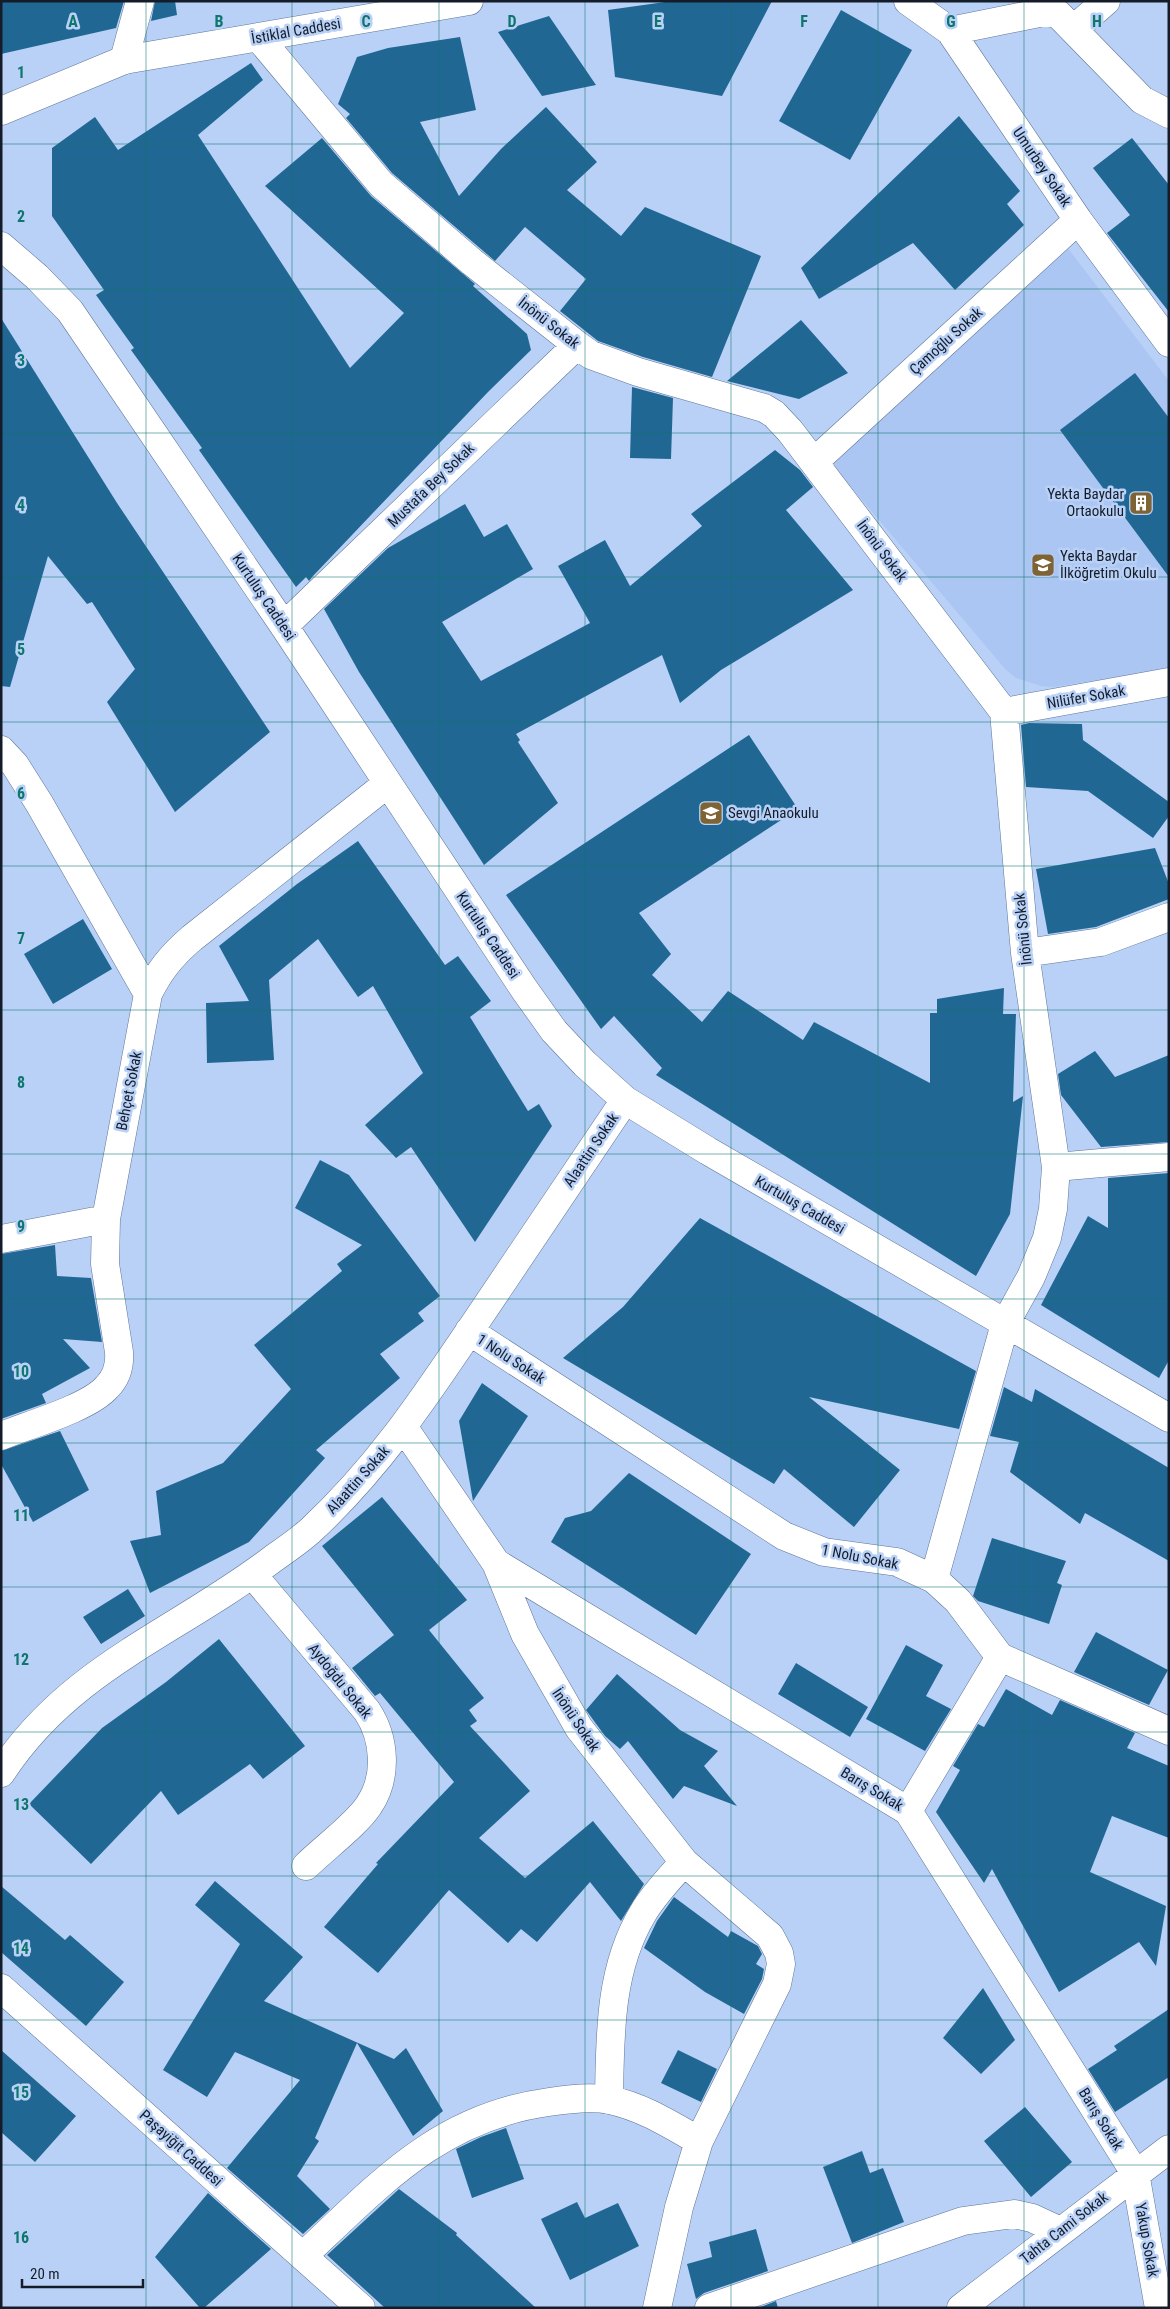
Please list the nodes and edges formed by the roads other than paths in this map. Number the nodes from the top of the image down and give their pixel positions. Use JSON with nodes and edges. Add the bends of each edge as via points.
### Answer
{"nodes":[{"id":1,"x":140,"y":1,"type":"edge"},
{"id":2,"x":469,"y":1,"type":"edge"},
{"id":3,"x":908,"y":1,"type":"edge"},
{"id":4,"x":1106,"y":1,"type":"edge"},
{"id":5,"x":1074,"y":29,"type":"junction"},
{"id":6,"x":950,"y":31,"type":"junction"},
{"id":7,"x":259,"y":38,"type":"junction"},
{"id":8,"x":124,"y":60,"type":"junction"},
{"id":9,"x":1,"y":111,"type":"edge"},
{"id":10,"x":1169,"y":114,"type":"edge"},
{"id":11,"x":1,"y":126,"type":"edge"},
{"id":12,"x":1078,"y":220,"type":"junction"},
{"id":13,"x":1,"y":246,"type":"edge"},
{"id":14,"x":1169,"y":343,"type":"edge"},
{"id":15,"x":577,"y":345,"type":"junction"},
{"id":16,"x":814,"y":462,"type":"junction"},
{"id":17,"x":284,"y":626,"type":"junction"},
{"id":18,"x":1169,"y":682,"type":"edge"},
{"id":19,"x":1004,"y":712,"type":"junction"},
{"id":20,"x":1,"y":750,"type":"edge"},
{"id":21,"x":387,"y":784,"type":"junction"},
{"id":22,"x":1169,"y":917,"type":"edge"},
{"id":23,"x":1025,"y":953,"type":"junction"},
{"id":24,"x":148,"y":994,"type":"junction"},
{"id":25,"x":625,"y":1100,"type":"junction"},
{"id":26,"x":1169,"y":1157,"type":"edge"},
{"id":27,"x":1056,"y":1167,"type":"junction"},
{"id":28,"x":106,"y":1219,"type":"junction"},
{"id":29,"x":1,"y":1239,"type":"edge"},
{"id":30,"x":1004,"y":1324,"type":"junction"},
{"id":31,"x":469,"y":1331,"type":"junction"},
{"id":32,"x":1169,"y":1418,"type":"edge"},
{"id":33,"x":404,"y":1428,"type":"junction"},
{"id":34,"x":1,"y":1436,"type":"edge"},
{"id":35,"x":496,"y":1562,"type":"junction"},
{"id":36,"x":253,"y":1575,"type":"junction"},
{"id":37,"x":934,"y":1579,"type":"junction"},
{"id":38,"x":1000,"y":1657,"type":"junction"},
{"id":39,"x":1169,"y":1731,"type":"edge"},
{"id":40,"x":1,"y":1773,"type":"edge"},
{"id":41,"x":908,"y":1812,"type":"junction"},
{"id":42,"x":684,"y":1862,"type":"junction"},
{"id":43,"x":306,"y":1866,"type":"dead end"},
{"id":44,"x":1,"y":1988,"type":"edge"},
{"id":45,"x":608,"y":2100,"type":"junction"},
{"id":46,"x":699,"y":2141,"type":"junction"},
{"id":47,"x":1169,"y":2149,"type":"edge"},
{"id":48,"x":1135,"y":2173,"type":"junction"},
{"id":49,"x":1060,"y":2231,"type":"junction"},
{"id":50,"x":303,"y":2256,"type":"junction"},
{"id":51,"x":361,"y":2308,"type":"edge"},
{"id":52,"x":657,"y":2308,"type":"edge"},
{"id":53,"x":709,"y":2308,"type":"edge"},
{"id":54,"x":961,"y":2308,"type":"edge"},
{"id":55,"x":1159,"y":2308,"type":"edge"}],
"edges":[{"from":1,"to":8,"type":"street"},
{"from":2,"to":7,"type":"street","name":"İstiklal Caddesi"},
{"from":3,"to":6,"type":"street","name":"Umurbey Sokak"},
{"from":4,"to":5,"type":"street"},
{"from":5,"to":6,"type":"street","via":[[1058,14],[1044,12]]},
{"from":5,"to":10,"type":"street","via":[[1142,100]]},
{"from":6,"to":12,"type":"street","name":"Umurbey Sokak"},
{"from":7,"to":8,"type":"street","name":"İstiklal Caddesi"},
{"from":7,"to":15,"type":"street","name":"İnönü Sokak","via":[[381,184],[472,262]]},
{"from":8,"to":9,"type":"street"},
{"from":8,"to":11,"type":"street"},
{"from":12,"to":14,"type":"street","name":"Umurbey Sokak"},
{"from":12,"to":16,"type":"street","name":"Çamoğlu Sokak"},
{"from":13,"to":17,"type":"street","name":"Kurtuluş Caddesi","via":[[70,311]]},
{"from":15,"to":16,"type":"street","name":"İnönü Sokak","via":[[591,354],[638,372],[764,408],[783,422]]},
{"from":15,"to":17,"type":"street","name":"Mustafa Bey Sokak"},
{"from":16,"to":19,"type":"street","name":"İnönü Sokak"},
{"from":17,"to":21,"type":"street","name":"Kurtuluş Caddesi"},
{"from":18,"to":19,"type":"street","name":"Nilüfer Sokak"},
{"from":19,"to":23,"type":"street","name":"İnönü Sokak"},
{"from":20,"to":24,"type":"street","via":[[15,765],[39,803]]},
{"from":21,"to":24,"type":"street","name":"Behçet Sokak","via":[[174,953]]},
{"from":21,"to":25,"type":"street","name":"Kurtuluş Caddesi","via":[[554,1031]]},
{"from":22,"to":23,"type":"street","via":[[1101,942]]},
{"from":23,"to":27,"type":"street","name":"İnönü Sokak"},
{"from":24,"to":28,"type":"street","name":"Behçet Sokak"},
{"from":25,"to":30,"type":"street","name":"Kurtuluş Caddesi"},
{"from":25,"to":31,"type":"street","name":"Alaattin Sokak"},
{"from":26,"to":27,"type":"street"},
{"from":27,"to":30,"type":"street","name":"İnönü Sokak","via":[[1047,1238],[1032,1277]]},
{"from":28,"to":29,"type":"street"},
{"from":28,"to":34,"type":"street","name":"Behçet Sokak","via":[[105,1264],[120,1363],[115,1376],[107,1388],[84,1403]]},
{"from":30,"to":32,"type":"street","name":"Kurtuluş Caddesi"},
{"from":30,"to":37,"type":"street","name":"İnönü Sokak"},
{"from":31,"to":33,"type":"street","name":"Alaattin Sokak"},
{"from":31,"to":37,"type":"street","name":"1 Nolu Sokak","via":[[784,1536],[824,1552],[897,1562]]},
{"from":33,"to":35,"type":"street"},
{"from":33,"to":36,"type":"street","name":"Alaattin Sokak","via":[[338,1505],[308,1533]]},
{"from":35,"to":41,"type":"street","name":"Barış Sokak"},
{"from":35,"to":42,"type":"street","name":"İnönü Sokak","via":[[526,1634],[562,1702]]},
{"from":36,"to":40,"type":"street","name":"Alaattin Sokak","via":[[125,1654],[73,1692],[35,1727]]},
{"from":36,"to":43,"type":"street","name":"Aydoğdu Sokak","via":[[366,1711],[376,1727],[380,1742],[379,1784],[369,1806]]},
{"from":37,"to":38,"type":"street","name":"1 Nolu Sokak","via":[[958,1601]]},
{"from":38,"to":39,"type":"street","name":"1 Nolu Sokak"},
{"from":38,"to":41,"type":"street"},
{"from":41,"to":48,"type":"street","name":"Barış Sokak"},
{"from":42,"to":45,"type":"street","via":[[642,1913],[624,1958],[612,2011]]},
{"from":42,"to":46,"type":"street","name":"İnönü Sokak","via":[[764,1929],[776,1944],[781,1964],[777,1984]]},
{"from":44,"to":50,"type":"street","name":"Paşayiğit Caddesi"},
{"from":45,"to":46,"type":"street","via":[[637,2108]]},
{"from":45,"to":50,"type":"street","via":[[577,2099],[530,2104],[500,2111],[460,2127],[392,2173]]},
{"from":46,"to":52,"type":"street","name":"İnönü Sokak","via":[[679,2207]]},
{"from":47,"to":48,"type":"street","name":"Tahta Cami Sokak"},
{"from":48,"to":49,"type":"street","name":"Tahta Cami Sokak"},
{"from":48,"to":55,"type":"street","name":"Yakup Sokak"},
{"from":49,"to":53,"type":"street","via":[[1014,2214],[963,2221]]},
{"from":49,"to":54,"type":"street","name":"Tahta Cami Sokak"},
{"from":50,"to":51,"type":"street","name":"Paşayiğit Caddesi"}]}
